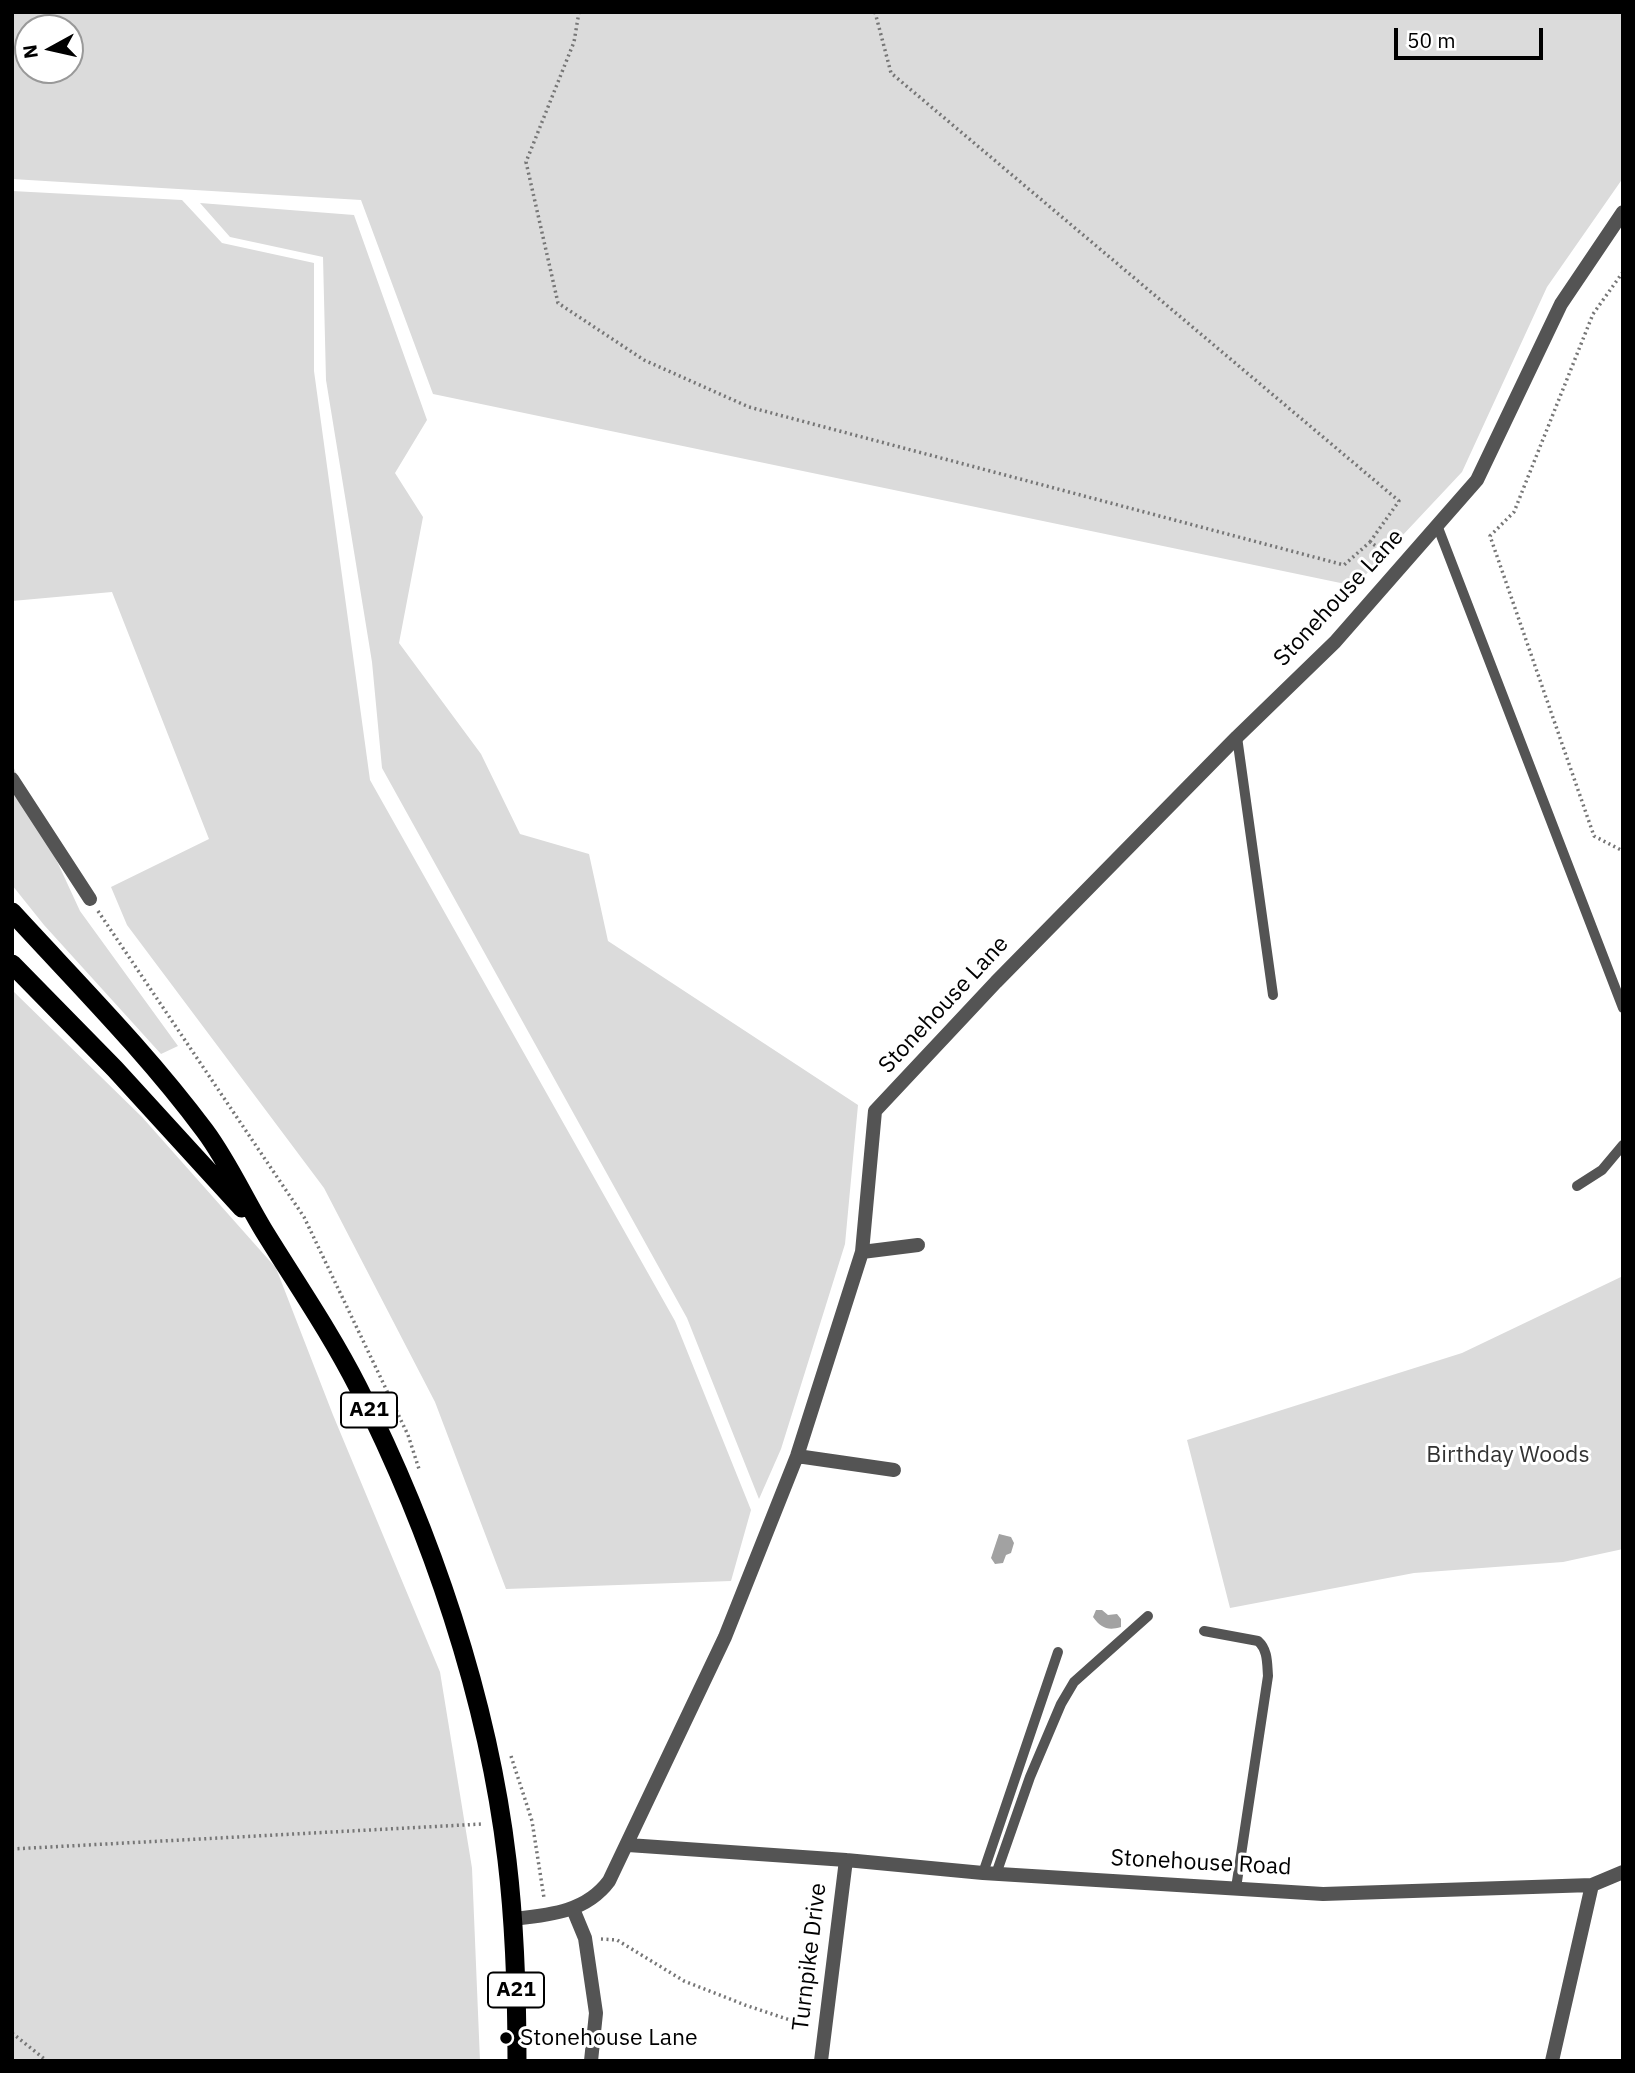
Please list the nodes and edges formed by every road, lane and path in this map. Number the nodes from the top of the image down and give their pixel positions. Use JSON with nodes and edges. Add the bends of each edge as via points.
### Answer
{"nodes":[{"id":1,"x":579,"y":12,"type":"edge"},
{"id":2,"x":875,"y":12,"type":"edge"},
{"id":3,"x":1623,"y":212,"type":"edge"},
{"id":4,"x":1623,"y":272,"type":"edge"},
{"id":5,"x":1437,"y":525,"type":"junction"},
{"id":6,"x":1370,"y":542,"type":"junction"},
{"id":7,"x":1404,"y":564,"type":"junction"},
{"id":8,"x":1237,"y":737,"type":"junction"},
{"id":9,"x":12,"y":779,"type":"edge"},
{"id":10,"x":1623,"y":851,"type":"edge"},
{"id":11,"x":89,"y":899,"type":"dead end"},
{"id":12,"x":12,"y":912,"type":"edge"},
{"id":13,"x":12,"y":964,"type":"edge"},
{"id":14,"x":1273,"y":995,"type":"dead end"},
{"id":15,"x":1623,"y":1008,"type":"edge"},
{"id":16,"x":1623,"y":1145,"type":"edge"},
{"id":17,"x":1577,"y":1186,"type":"dead end"},
{"id":18,"x":264,"y":1231,"type":"junction"},
{"id":19,"x":918,"y":1245,"type":"dead end"},
{"id":20,"x":862,"y":1252,"type":"junction"},
{"id":21,"x":797,"y":1456,"type":"junction"},
{"id":22,"x":894,"y":1469,"type":"dead end"},
{"id":23,"x":1148,"y":1616,"type":"dead end"},
{"id":24,"x":1204,"y":1631,"type":"dead end"},
{"id":25,"x":1058,"y":1652,"type":"dead end"},
{"id":26,"x":477,"y":1824,"type":"dead end"},
{"id":27,"x":628,"y":1845,"type":"junction"},
{"id":28,"x":12,"y":1849,"type":"edge"},
{"id":29,"x":846,"y":1860,"type":"junction"},
{"id":30,"x":1623,"y":1872,"type":"edge"},
{"id":31,"x":989,"y":1873,"type":"junction"},
{"id":32,"x":1592,"y":1885,"type":"junction"},
{"id":33,"x":1236,"y":1888,"type":"junction"},
{"id":34,"x":573,"y":1909,"type":"junction"},
{"id":35,"x":513,"y":1919,"type":"junction"},
{"id":36,"x":584,"y":1938,"type":"junction"},
{"id":37,"x":823,"y":2031,"type":"junction"},
{"id":38,"x":12,"y":2033,"type":"edge"},
{"id":39,"x":47,"y":2061,"type":"edge"},
{"id":40,"x":517,"y":2061,"type":"edge"},
{"id":41,"x":591,"y":2061,"type":"edge"},
{"id":42,"x":821,"y":2061,"type":"edge"},
{"id":43,"x":1552,"y":2061,"type":"edge"}],
"edges":[{"from":1,"to":6,"type":"path","via":[[574,42],[526,162],[558,303],[644,360],[749,407],[1344,565]]},
{"from":2,"to":6,"type":"path","via":[[891,72],[1399,501]]},
{"from":3,"to":5,"type":"street","name":"Stonehouse Lane","via":[[1561,304],[1477,480]]},
{"from":4,"to":10,"type":"path","via":[[1593,314],[1514,512],[1490,536],[1594,836]]},
{"from":5,"to":7,"type":"street","name":"Stonehouse Lane"},
{"from":5,"to":15,"type":"lane"},
{"from":6,"to":7,"type":"path"},
{"from":7,"to":8,"type":"street","name":"Stonehouse Lane","via":[[1335,642]]},
{"from":8,"to":14,"type":"lane"},
{"from":8,"to":20,"type":"street","name":"Stonehouse Lane","via":[[876,1111]]},
{"from":9,"to":11,"type":"street"},
{"from":12,"to":18,"type":"highway","number":"A21","via":[[133,1043],[206,1133]]},
{"from":13,"to":18,"type":"highway","number":"A21"},
{"from":16,"to":17,"type":"lane","via":[[1602,1170]]},
{"from":18,"to":35,"type":"highway","number":"A21","via":[[351,1375],[424,1533],[458,1635],[484,1738]]},
{"from":19,"to":20,"type":"street"},
{"from":20,"to":21,"type":"street","name":"Stonehouse Lane"},
{"from":21,"to":22,"type":"street"},
{"from":21,"to":27,"type":"street","name":"Stonehouse Lane","via":[[725,1637]]},
{"from":23,"to":31,"type":"lane","via":[[1074,1682]]},
{"from":24,"to":33,"type":"lane","via":[[1258,1641],[1267,1656],[1268,1675]]},
{"from":25,"to":31,"type":"lane"},
{"from":26,"to":28,"type":"path"},
{"from":27,"to":29,"type":"street","name":"Stonehouse Road"},
{"from":27,"to":34,"type":"street","name":"Stonehouse Lane","via":[[600,1893]]},
{"from":29,"to":31,"type":"street","name":"Stonehouse Road"},
{"from":29,"to":37,"type":"street","name":"Turnpike Drive"},
{"from":30,"to":32,"type":"street"},
{"from":31,"to":33,"type":"street","name":"Stonehouse Road"},
{"from":32,"to":33,"type":"street","name":"Stonehouse Road","via":[[1324,1894]]},
{"from":32,"to":43,"type":"street"},
{"from":34,"to":35,"type":"street","name":"Stonehouse Lane"},
{"from":34,"to":36,"type":"street"},
{"from":35,"to":40,"type":"highway","number":"A21"},
{"from":36,"to":37,"type":"path","via":[[617,1940],[684,1981]]},
{"from":36,"to":41,"type":"street","via":[[596,2013]]},
{"from":37,"to":42,"type":"street","name":"Turnpike Drive"},
{"from":38,"to":39,"type":"path"}]}
